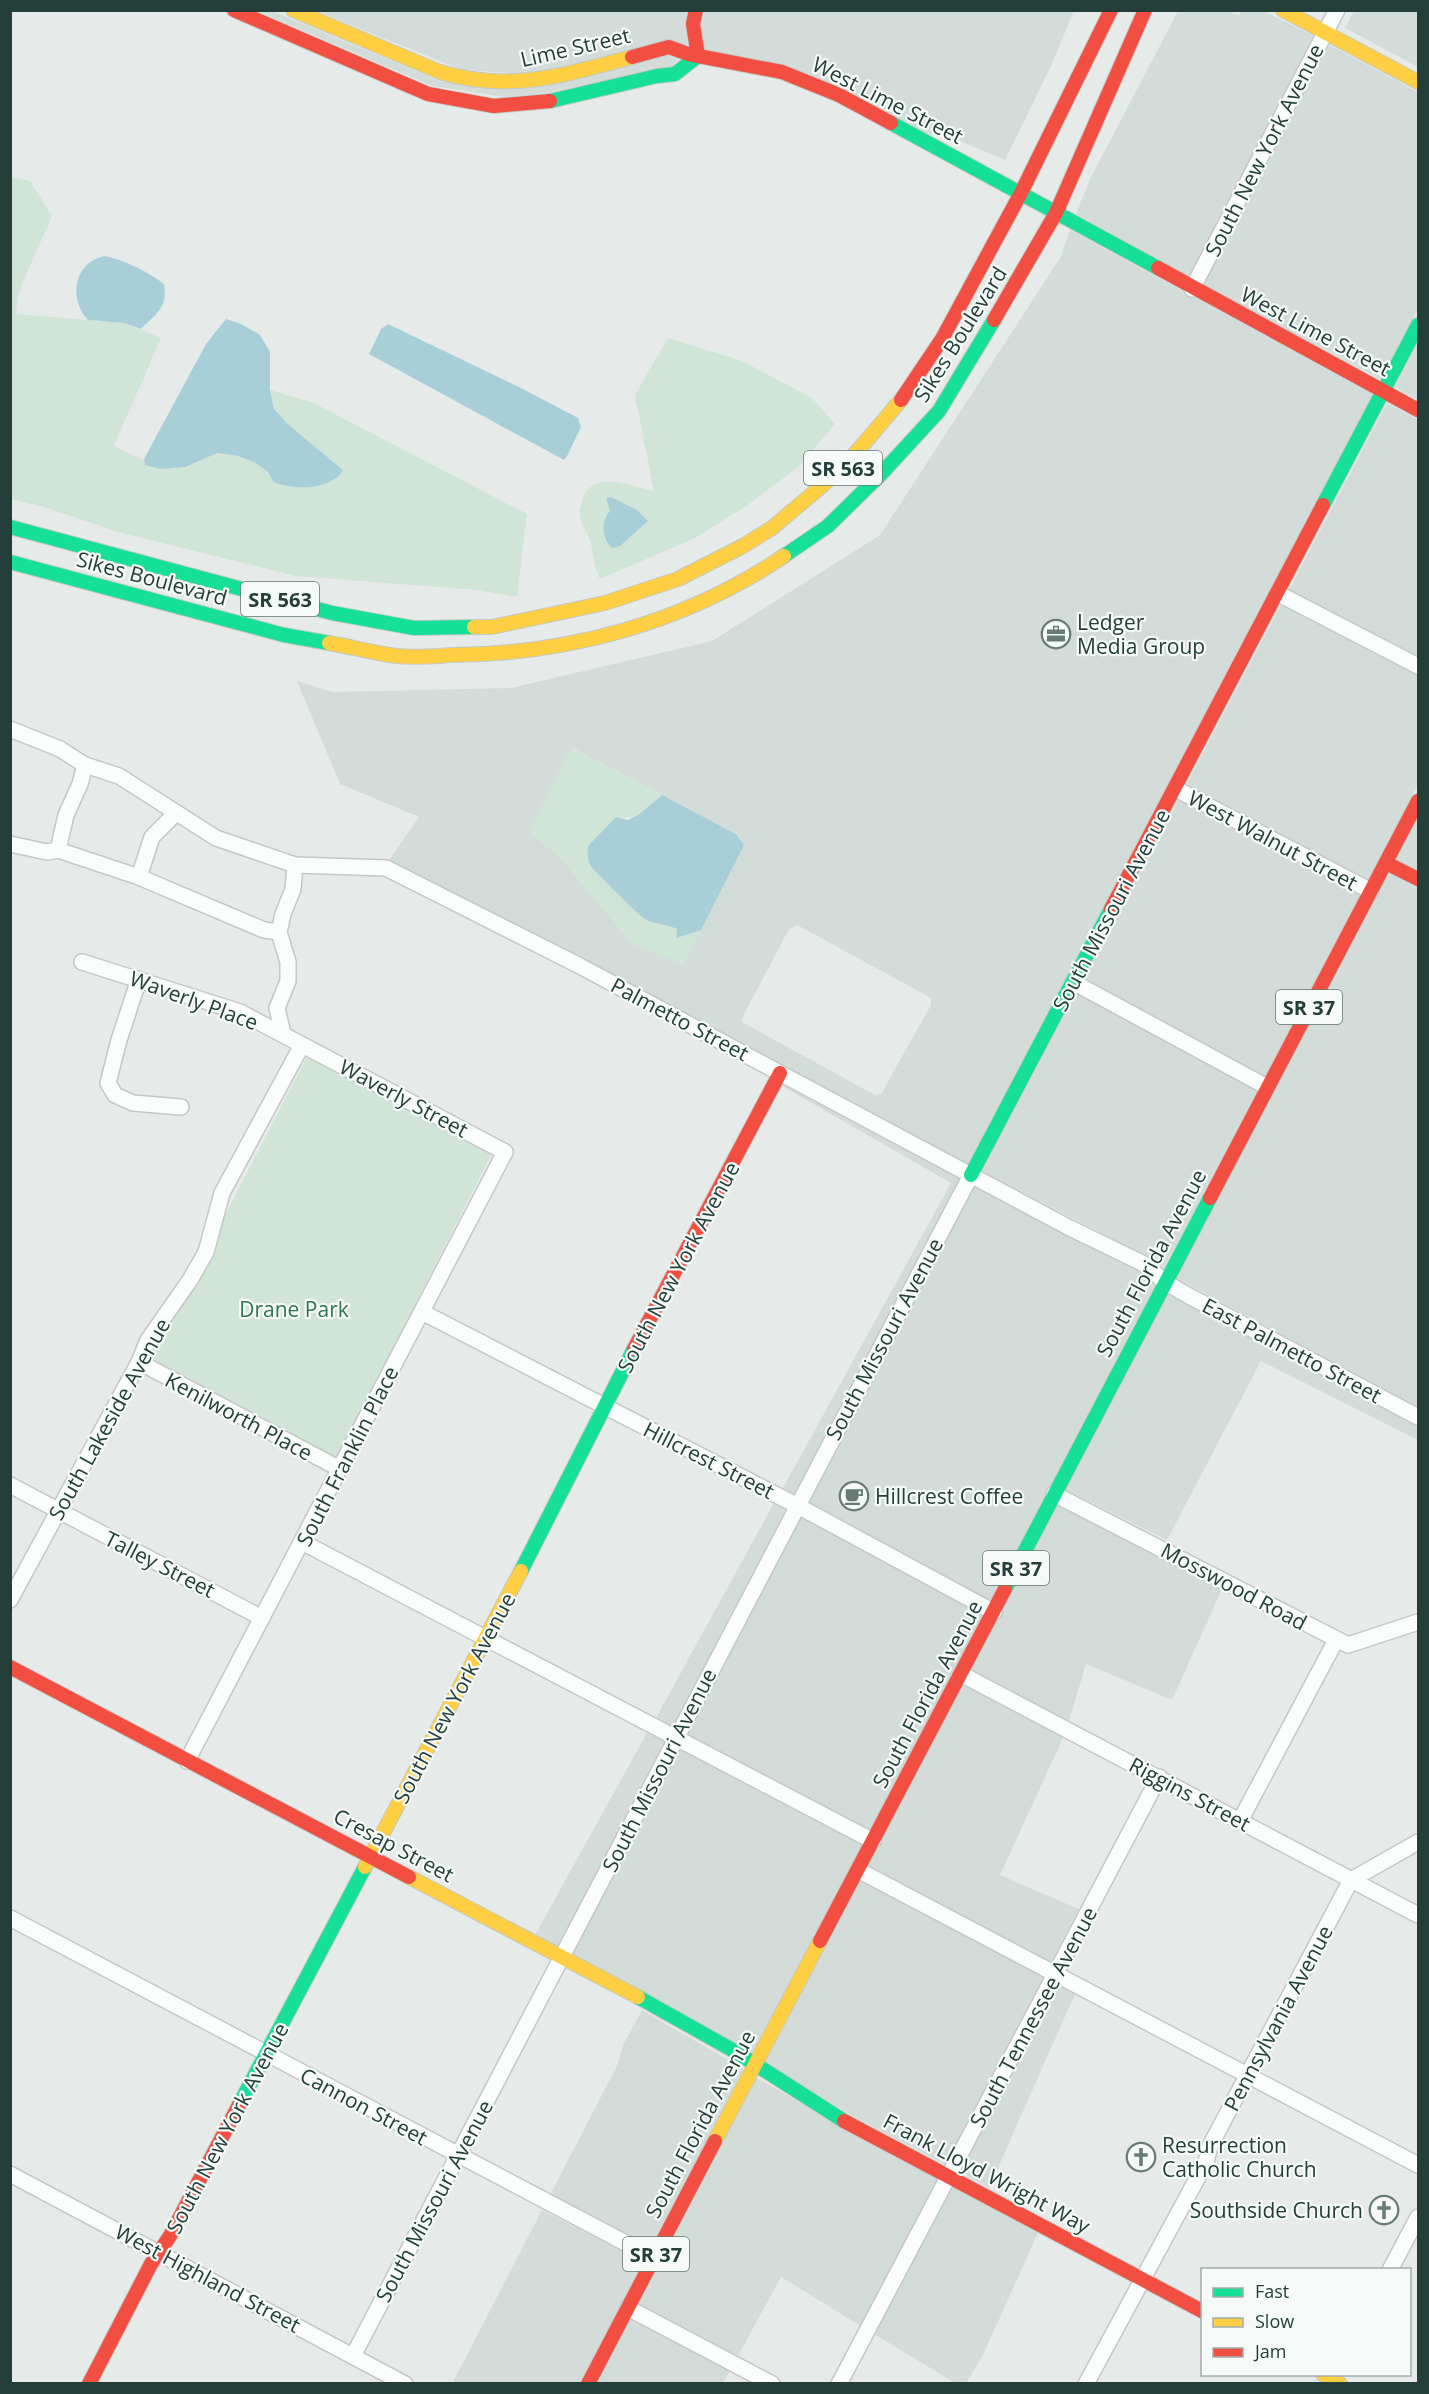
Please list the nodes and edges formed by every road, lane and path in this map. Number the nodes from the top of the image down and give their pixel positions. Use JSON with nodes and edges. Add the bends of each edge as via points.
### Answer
{"nodes":[{"id":1,"x":234,"y":10,"type":"edge"},
{"id":2,"x":294,"y":10,"type":"edge"},
{"id":3,"x":696,"y":10,"type":"edge"},
{"id":4,"x":1111,"y":10,"type":"edge"},
{"id":5,"x":1145,"y":10,"type":"edge"},
{"id":6,"x":1284,"y":10,"type":"edge"},
{"id":7,"x":1336,"y":10,"type":"edge"},
{"id":8,"x":1325,"y":33,"type":"junction"},
{"id":9,"x":698,"y":56,"type":"junction"},
{"id":10,"x":1419,"y":82,"type":"edge"},
{"id":11,"x":1021,"y":193,"type":"junction"},
{"id":12,"x":1056,"y":213,"type":"junction"},
{"id":13,"x":1192,"y":289,"type":"junction"},
{"id":14,"x":1419,"y":325,"type":"edge"},
{"id":15,"x":1384,"y":392,"type":"junction"},
{"id":16,"x":1419,"y":410,"type":"edge"},
{"id":17,"x":10,"y":527,"type":"edge"},
{"id":18,"x":743,"y":546,"type":"junction"},
{"id":19,"x":10,"y":562,"type":"edge"},
{"id":20,"x":1278,"y":594,"type":"junction"},
{"id":21,"x":643,"y":605,"type":"dead end"},
{"id":22,"x":582,"y":608,"type":"junction"},
{"id":23,"x":617,"y":617,"type":"dead end"},
{"id":24,"x":561,"y":625,"type":"dead end"},
{"id":25,"x":524,"y":636,"type":"dead end"},
{"id":26,"x":593,"y":639,"type":"junction"},
{"id":27,"x":456,"y":655,"type":"junction"},
{"id":28,"x":1419,"y":666,"type":"edge"},
{"id":29,"x":10,"y":729,"type":"edge"},
{"id":30,"x":85,"y":765,"type":"junction"},
{"id":31,"x":1176,"y":789,"type":"junction"},
{"id":32,"x":1419,"y":801,"type":"edge"},
{"id":33,"x":176,"y":813,"type":"junction"},
{"id":34,"x":10,"y":844,"type":"edge"},
{"id":35,"x":58,"y":850,"type":"junction"},
{"id":36,"x":1386,"y":863,"type":"junction"},
{"id":37,"x":295,"y":865,"type":"junction"},
{"id":38,"x":139,"y":877,"type":"junction"},
{"id":39,"x":1419,"y":879,"type":"edge"},
{"id":40,"x":1371,"y":891,"type":"junction"},
{"id":41,"x":279,"y":932,"type":"junction"},
{"id":42,"x":81,"y":962,"type":"dead end"},
{"id":43,"x":139,"y":979,"type":"junction"},
{"id":44,"x":1073,"y":982,"type":"junction"},
{"id":45,"x":283,"y":1034,"type":"junction"},
{"id":46,"x":302,"y":1045,"type":"junction"},
{"id":47,"x":780,"y":1073,"type":"junction"},
{"id":48,"x":1267,"y":1087,"type":"junction"},
{"id":49,"x":181,"y":1107,"type":"dead end"},
{"id":50,"x":505,"y":1152,"type":"joint"},
{"id":51,"x":971,"y":1175,"type":"junction"},
{"id":52,"x":1165,"y":1282,"type":"junction"},
{"id":53,"x":422,"y":1311,"type":"junction"},
{"id":54,"x":139,"y":1362,"type":"junction"},
{"id":55,"x":606,"y":1407,"type":"junction"},
{"id":56,"x":1419,"y":1417,"type":"edge"},
{"id":57,"x":340,"y":1469,"type":"junction"},
{"id":58,"x":10,"y":1485,"type":"edge"},
{"id":59,"x":1054,"y":1494,"type":"junction"},
{"id":60,"x":796,"y":1505,"type":"junction"},
{"id":61,"x":58,"y":1511,"type":"junction"},
{"id":62,"x":302,"y":1542,"type":"junction"},
{"id":63,"x":10,"y":1600,"type":"edge"},
{"id":64,"x":994,"y":1612,"type":"junction"},
{"id":65,"x":262,"y":1617,"type":"junction"},
{"id":66,"x":1419,"y":1622,"type":"edge"},
{"id":67,"x":484,"y":1638,"type":"junction"},
{"id":68,"x":1336,"y":1640,"type":"junction"},
{"id":69,"x":10,"y":1666,"type":"edge"},
{"id":70,"x":961,"y":1674,"type":"junction"},
{"id":71,"x":676,"y":1738,"type":"junction"},
{"id":72,"x":187,"y":1761,"type":"junction"},
{"id":73,"x":1159,"y":1778,"type":"junction"},
{"id":74,"x":1240,"y":1821,"type":"junction"},
{"id":75,"x":873,"y":1841,"type":"junction"},
{"id":76,"x":1419,"y":1842,"type":"edge"},
{"id":77,"x":371,"y":1856,"type":"junction"},
{"id":78,"x":858,"y":1870,"type":"junction"},
{"id":79,"x":1351,"y":1880,"type":"junction"},
{"id":80,"x":1419,"y":1915,"type":"edge"},
{"id":81,"x":10,"y":1918,"type":"edge"},
{"id":82,"x":562,"y":1958,"type":"junction"},
{"id":83,"x":1055,"y":1973,"type":"junction"},
{"id":84,"x":266,"y":2054,"type":"junction"},
{"id":85,"x":755,"y":2066,"type":"junction"},
{"id":86,"x":1248,"y":2074,"type":"junction"},
{"id":87,"x":457,"y":2156,"type":"junction"},
{"id":88,"x":1419,"y":2165,"type":"edge"},
{"id":89,"x":10,"y":2174,"type":"edge"},
{"id":90,"x":949,"y":2176,"type":"junction"},
{"id":91,"x":1419,"y":2217,"type":"edge"},
{"id":92,"x":159,"y":2254,"type":"junction"},
{"id":93,"x":654,"y":2258,"type":"junction"},
{"id":94,"x":1391,"y":2268,"type":"edge"},
{"id":95,"x":1143,"y":2279,"type":"junction"},
{"id":96,"x":628,"y":2308,"type":"junction"},
{"id":97,"x":1201,"y":2311,"type":"edge"},
{"id":98,"x":353,"y":2356,"type":"junction"},
{"id":99,"x":89,"y":2384,"type":"edge"},
{"id":100,"x":405,"y":2384,"type":"edge"},
{"id":101,"x":588,"y":2384,"type":"edge"},
{"id":102,"x":772,"y":2384,"type":"edge"},
{"id":103,"x":839,"y":2384,"type":"edge"},
{"id":104,"x":1086,"y":2384,"type":"edge"}],
"edges":[{"from":1,"to":9,"type":"main road","via":[[428,94],[494,106],[551,101],[675,74]]},
{"from":2,"to":9,"type":"main road","name":"Lime Street","via":[[460,78],[525,82],[669,47]]},
{"from":3,"to":9,"type":"main road","via":[[693,24]]},
{"from":4,"to":11,"type":"main road","name":"Sikes Boulevard","number":"SR 563"},
{"from":5,"to":12,"type":"main road","name":"Sikes Boulevard","number":"SR 563"},
{"from":6,"to":8,"type":"main road"},
{"from":7,"to":8,"type":"street","name":"South New York Avenue"},
{"from":8,"to":10,"type":"main road"},
{"from":8,"to":13,"type":"street","name":"South New York Avenue"},
{"from":9,"to":11,"type":"main road","name":"West Lime Street","via":[[782,72],[839,95]]},
{"from":11,"to":12,"type":"main road","name":"West Lime Street"},
{"from":11,"to":18,"type":"main road","name":"Sikes Boulevard","number":"SR 563","via":[[942,339],[896,407],[843,468],[772,528]]},
{"from":12,"to":13,"type":"main road","name":"West Lime Street"},
{"from":12,"to":26,"type":"main road","name":"Sikes Boulevard","number":"SR 563","via":[[939,411],[828,526],[749,579],[718,594],[678,613]]},
{"from":13,"to":15,"type":"main road","name":"West Lime Street"},
{"from":14,"to":15,"type":"main road","name":"South Missouri Avenue"},
{"from":15,"to":16,"type":"main road","name":"West Lime Street"},
{"from":15,"to":20,"type":"main road","name":"South Missouri Avenue"},
{"from":17,"to":22,"type":"main road","name":"Sikes Boulevard","number":"SR 563","via":[[332,614],[414,628],[492,627]]},
{"from":18,"to":21,"type":"main road","via":[[738,559]]},
{"from":18,"to":22,"type":"main road","name":"Sikes Boulevard","number":"SR 563","via":[[678,579]]},
{"from":19,"to":27,"type":"main road","name":"Sikes Boulevard","number":"SR 563","via":[[284,635],[398,656]]},
{"from":20,"to":28,"type":"street"},
{"from":20,"to":31,"type":"main road","name":"South Missouri Avenue"},
{"from":22,"to":24,"type":"main road"},
{"from":23,"to":26,"type":"main road"},
{"from":25,"to":27,"type":"main road"},
{"from":26,"to":27,"type":"main road","name":"Sikes Boulevard","number":"SR 563","via":[[493,655]]},
{"from":29,"to":30,"type":"street","via":[[60,749]]},
{"from":30,"to":33,"type":"street","via":[[119,776]]},
{"from":30,"to":35,"type":"street"},
{"from":31,"to":40,"type":"street","name":"West Walnut Street"},
{"from":31,"to":44,"type":"main road","name":"South Missouri Avenue"},
{"from":32,"to":36,"type":"main road","name":"South Florida Avenue","number":"SR 37"},
{"from":33,"to":37,"type":"street","via":[[216,838]]},
{"from":33,"to":38,"type":"street","via":[[152,837]]},
{"from":34,"to":35,"type":"street","via":[[47,852]]},
{"from":35,"to":38,"type":"street"},
{"from":36,"to":39,"type":"main road"},
{"from":36,"to":40,"type":"main road","name":"South Florida Avenue","number":"SR 37"},
{"from":37,"to":41,"type":"street","via":[[293,889]]},
{"from":37,"to":47,"type":"street","name":"Palmetto Street","via":[[386,868]]},
{"from":38,"to":41,"type":"street","via":[[264,930]]},
{"from":40,"to":48,"type":"main road","name":"South Florida Avenue","number":"SR 37"},
{"from":41,"to":45,"type":"street","via":[[288,962],[288,981],[277,1008]]},
{"from":42,"to":43,"type":"street","name":"Waverly Place"},
{"from":43,"to":45,"type":"street","name":"Waverly Place","via":[[232,1009]]},
{"from":43,"to":49,"type":"street","via":[[108,1083],[115,1095],[133,1103]]},
{"from":44,"to":48,"type":"street"},
{"from":44,"to":51,"type":"main road","name":"South Missouri Avenue"},
{"from":45,"to":46,"type":"street","name":"Waverly Place"},
{"from":46,"to":50,"type":"street","name":"Waverly Street"},
{"from":46,"to":54,"type":"street","name":"South Lakeside Avenue","via":[[222,1193],[206,1252],[148,1341]]},
{"from":47,"to":51,"type":"street","name":"Palmetto Street"},
{"from":47,"to":55,"type":"main road","name":"South New York Avenue"},
{"from":48,"to":52,"type":"main road","name":"South Florida Avenue","number":"SR 37"},
{"from":50,"to":53,"type":"street","name":"South Franklin Place"},
{"from":51,"to":52,"type":"street","name":"East Palmetto Street","via":[[1144,1264]]},
{"from":51,"to":60,"type":"street","name":"South Missouri Avenue"},
{"from":52,"to":56,"type":"street","name":"East Palmetto Street"},
{"from":52,"to":59,"type":"main road","name":"South Florida Avenue","number":"SR 37"},
{"from":53,"to":55,"type":"street","name":"Hillcrest Street"},
{"from":53,"to":57,"type":"street","name":"South Franklin Place"},
{"from":54,"to":57,"type":"street","name":"Kenilworth Place"},
{"from":54,"to":61,"type":"street","name":"South Lakeside Avenue"},
{"from":55,"to":60,"type":"street","name":"Hillcrest Street"},
{"from":55,"to":67,"type":"main road","name":"South New York Avenue"},
{"from":57,"to":62,"type":"street","name":"South Franklin Place"},
{"from":58,"to":61,"type":"street","name":"Talley Street"},
{"from":59,"to":64,"type":"main road","name":"South Florida Avenue","number":"SR 37"},
{"from":59,"to":68,"type":"street","name":"Mosswood Road"},
{"from":60,"to":64,"type":"street","name":"Hillcrest Street"},
{"from":60,"to":71,"type":"street","name":"South Missouri Avenue"},
{"from":61,"to":63,"type":"street","name":"South Lakeside Avenue"},
{"from":61,"to":65,"type":"street","name":"Talley Street"},
{"from":62,"to":65,"type":"street","name":"South Franklin Place"},
{"from":62,"to":67,"type":"street"},
{"from":64,"to":70,"type":"main road","name":"South Florida Avenue","number":"SR 37"},
{"from":65,"to":72,"type":"street","name":"South Franklin Place"},
{"from":66,"to":68,"type":"street","name":"Mosswood Road","via":[[1348,1645]]},
{"from":67,"to":71,"type":"street"},
{"from":67,"to":77,"type":"main road","name":"South New York Avenue"},
{"from":68,"to":74,"type":"street"},
{"from":69,"to":72,"type":"main road","name":"Cresap Street"},
{"from":70,"to":73,"type":"street","name":"Riggins Street"},
{"from":70,"to":75,"type":"main road","name":"South Florida Avenue","number":"SR 37"},
{"from":71,"to":75,"type":"street"},
{"from":71,"to":82,"type":"street","name":"South Missouri Avenue"},
{"from":72,"to":77,"type":"main road","name":"Cresap Street"},
{"from":73,"to":74,"type":"street","name":"Riggins Street"},
{"from":73,"to":83,"type":"street","name":"South Tennessee Avenue"},
{"from":74,"to":79,"type":"street","name":"Riggins Street"},
{"from":75,"to":78,"type":"main road","name":"South Florida Avenue","number":"SR 37"},
{"from":76,"to":79,"type":"street"},
{"from":77,"to":82,"type":"main road","name":"Cresap Street"},
{"from":77,"to":84,"type":"main road","name":"South New York Avenue"},
{"from":78,"to":83,"type":"street"},
{"from":78,"to":85,"type":"main road","name":"South Florida Avenue","number":"SR 37"},
{"from":79,"to":80,"type":"street","name":"Riggins Street"},
{"from":79,"to":86,"type":"street","name":"Pennsylvania Avenue"},
{"from":81,"to":84,"type":"street","name":"Cannon Street"},
{"from":82,"to":85,"type":"main road","name":"Cresap Street"},
{"from":82,"to":87,"type":"street","name":"South Missouri Avenue"},
{"from":83,"to":86,"type":"street"},
{"from":83,"to":90,"type":"street","name":"South Tennessee Avenue"},
{"from":84,"to":87,"type":"street","name":"Cannon Street"},
{"from":84,"to":92,"type":"main road","name":"South New York Avenue"},
{"from":85,"to":90,"type":"main road","name":"Frank Lloyd Wright Way","via":[[852,2126]]},
{"from":85,"to":93,"type":"main road","name":"South Florida Avenue","number":"SR 37"},
{"from":86,"to":88,"type":"street"},
{"from":86,"to":95,"type":"street","name":"Pennsylvania Avenue"},
{"from":87,"to":93,"type":"street","name":"Cannon Street"},
{"from":87,"to":98,"type":"street","name":"South Missouri Avenue"},
{"from":89,"to":92,"type":"street","name":"West Highland Street"},
{"from":90,"to":95,"type":"main road","name":"Frank Lloyd Wright Way"},
{"from":90,"to":103,"type":"street","name":"South Tennessee Avenue"},
{"from":91,"to":94,"type":"street"},
{"from":92,"to":98,"type":"street","name":"West Highland Street"},
{"from":92,"to":99,"type":"main road","name":"South New York Avenue"},
{"from":93,"to":96,"type":"main road","name":"South Florida Avenue","number":"SR 37"},
{"from":95,"to":97,"type":"main road","name":"Frank Lloyd Wright Way"},
{"from":95,"to":104,"type":"street","name":"Pennsylvania Avenue"},
{"from":96,"to":101,"type":"main road","name":"South Florida Avenue","number":"SR 37"},
{"from":96,"to":102,"type":"street"},
{"from":98,"to":100,"type":"street","name":"West Highland Street"}]}
